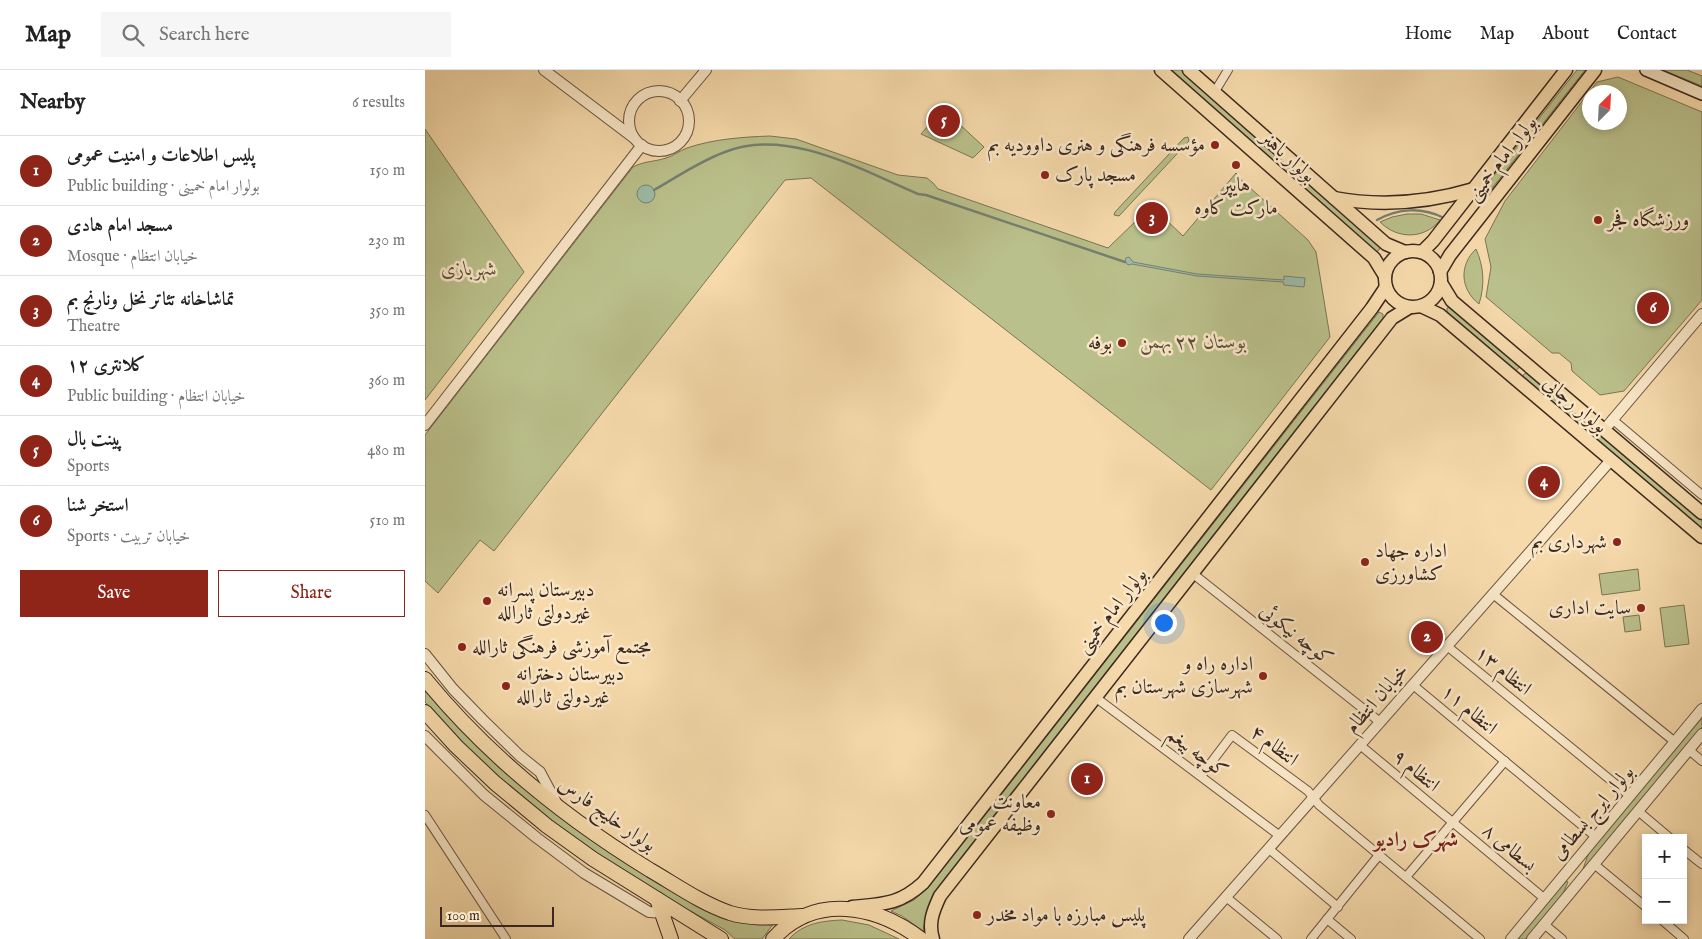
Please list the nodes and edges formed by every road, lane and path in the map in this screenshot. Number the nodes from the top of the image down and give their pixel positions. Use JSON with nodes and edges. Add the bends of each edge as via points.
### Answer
{"nodes":[{"id":1,"x":544,"y":70,"type":"edge"},
{"id":2,"x":691,"y":70,"type":"edge"},
{"id":3,"x":1161,"y":70,"type":"edge"},
{"id":4,"x":1189,"y":70,"type":"edge"},
{"id":5,"x":1228,"y":70,"type":"edge"},
{"id":6,"x":1566,"y":70,"type":"edge"},
{"id":7,"x":1595,"y":70,"type":"edge"},
{"id":8,"x":1646,"y":70,"type":"edge"},
{"id":9,"x":703,"y":74,"type":"edge"},
{"id":10,"x":1214,"y":93,"type":"junction"},
{"id":11,"x":1702,"y":94,"type":"edge"},
{"id":12,"x":680,"y":101,"type":"junction"},
{"id":13,"x":638,"y":142,"type":"junction"},
{"id":14,"x":1474,"y":189,"type":"junction"},
{"id":15,"x":1334,"y":198,"type":"junction"},
{"id":16,"x":1463,"y":203,"type":"junction"},
{"id":17,"x":1480,"y":216,"type":"junction"},
{"id":18,"x":1405,"y":252,"type":"junction"},
{"id":19,"x":1422,"y":252,"type":"junction"},
{"id":20,"x":1441,"y":277,"type":"junction"},
{"id":21,"x":1385,"y":281,"type":"junction"},
{"id":22,"x":1415,"y":307,"type":"junction"},
{"id":23,"x":1372,"y":308,"type":"junction"},
{"id":24,"x":1702,"y":314,"type":"edge"},
{"id":25,"x":1390,"y":321,"type":"junction"},
{"id":26,"x":1533,"y":370,"type":"junction"},
{"id":27,"x":1521,"y":383,"type":"junction"},
{"id":28,"x":1612,"y":419,"type":"junction"},
{"id":29,"x":425,"y":425,"type":"edge"},
{"id":30,"x":1603,"y":430,"type":"junction"},
{"id":31,"x":1611,"y":460,"type":"junction"},
{"id":32,"x":1702,"y":495,"type":"edge"},
{"id":33,"x":1701,"y":508,"type":"edge"},
{"id":34,"x":1702,"y":537,"type":"edge"},
{"id":35,"x":1192,"y":573,"type":"junction"},
{"id":36,"x":1493,"y":594,"type":"junction"},
{"id":37,"x":1447,"y":646,"type":"junction"},
{"id":38,"x":425,"y":654,"type":"edge"},
{"id":39,"x":425,"y":679,"type":"edge"},
{"id":40,"x":1413,"y":685,"type":"junction"},
{"id":41,"x":1095,"y":697,"type":"junction"},
{"id":42,"x":1702,"y":709,"type":"edge"},
{"id":43,"x":425,"y":712,"type":"edge"},
{"id":44,"x":1380,"y":722,"type":"junction"},
{"id":45,"x":1702,"y":734,"type":"edge"},
{"id":46,"x":425,"y":736,"type":"edge"},
{"id":47,"x":1675,"y":742,"type":"junction"},
{"id":48,"x":1360,"y":745,"type":"junction"},
{"id":49,"x":1689,"y":750,"type":"junction"},
{"id":50,"x":1505,"y":761,"type":"junction"},
{"id":51,"x":1702,"y":761,"type":"edge"},
{"id":52,"x":1201,"y":776,"type":"junction"},
{"id":53,"x":1630,"y":796,"type":"junction"},
{"id":54,"x":1313,"y":798,"type":"junction"},
{"id":55,"x":560,"y":809,"type":"junction"},
{"id":56,"x":1638,"y":812,"type":"junction"},
{"id":57,"x":425,"y":815,"type":"edge"},
{"id":58,"x":1453,"y":822,"type":"junction"},
{"id":59,"x":1665,"y":834,"type":"edge"},
{"id":60,"x":1280,"y":836,"type":"junction"},
{"id":61,"x":1596,"y":837,"type":"junction"},
{"id":62,"x":1269,"y":849,"type":"junction"},
{"id":63,"x":1687,"y":852,"type":"edge"},
{"id":64,"x":1379,"y":855,"type":"junction"},
{"id":65,"x":1594,"y":864,"type":"junction"},
{"id":66,"x":1702,"y":864,"type":"edge"},
{"id":67,"x":1569,"y":870,"type":"junction"},
{"id":68,"x":1406,"y":877,"type":"junction"},
{"id":69,"x":1581,"y":880,"type":"junction"},
{"id":70,"x":1226,"y":897,"type":"junction"},
{"id":71,"x":657,"y":899,"type":"junction"},
{"id":72,"x":1545,"y":899,"type":"junction"},
{"id":73,"x":1642,"y":904,"type":"edge"},
{"id":74,"x":1338,"y":907,"type":"junction"},
{"id":75,"x":837,"y":909,"type":"junction"},
{"id":76,"x":662,"y":913,"type":"junction"},
{"id":77,"x":681,"y":914,"type":"junction"},
{"id":78,"x":802,"y":916,"type":"junction"},
{"id":79,"x":1327,"y":919,"type":"junction"},
{"id":80,"x":1544,"y":924,"type":"junction"},
{"id":81,"x":1667,"y":924,"type":"edge"},
{"id":82,"x":507,"y":939,"type":"edge"},
{"id":83,"x":671,"y":939,"type":"edge"},
{"id":84,"x":721,"y":939,"type":"edge"},
{"id":85,"x":773,"y":939,"type":"edge"},
{"id":86,"x":921,"y":939,"type":"edge"},
{"id":87,"x":933,"y":939,"type":"edge"},
{"id":88,"x":1189,"y":939,"type":"edge"},
{"id":89,"x":1277,"y":939,"type":"edge"},
{"id":90,"x":1311,"y":939,"type":"edge"},
{"id":91,"x":1351,"y":939,"type":"edge"},
{"id":92,"x":1480,"y":939,"type":"edge"},
{"id":93,"x":1511,"y":939,"type":"edge"},
{"id":94,"x":1532,"y":939,"type":"edge"},
{"id":95,"x":1562,"y":939,"type":"edge"},
{"id":96,"x":1684,"y":939,"type":"edge"}],
"edges":[{"from":1,"to":13,"type":"street"},
{"from":2,"to":9,"type":"street"},
{"from":3,"to":21,"type":"main road","name":"بولوار باهنر","via":[[1374,258]]},
{"from":4,"to":10,"type":"main road","name":"بولوار باهنر"},
{"from":5,"to":10,"type":"street"},
{"from":6,"to":14,"type":"main road","name":"بولوار امام خمینی"},
{"from":7,"to":17,"type":"main road","name":"بولوار امام خمینی"},
{"from":8,"to":11,"type":"main road"},
{"from":9,"to":12,"type":"street"},
{"from":10,"to":15,"type":"main road","name":"بولوار باهنر"},
{"from":12,"to":13,"type":"street","via":[[687,112],[689,124],[680,142],[661,151],[651,150]]},
{"from":12,"to":13,"type":"street","via":[[662,92],[638,100],[629,118],[630,128]]},
{"from":13,"to":29,"type":"street"},
{"from":14,"to":15,"type":"main road","via":[[1397,203],[1365,203]]},
{"from":14,"to":16,"type":"main road","name":"بولوار امام خمینی"},
{"from":15,"to":18,"type":"main road","name":"بولوار باهنر","via":[[1386,244]]},
{"from":16,"to":17,"type":"main road"},
{"from":16,"to":19,"type":"main road","name":"بولوار امام خمینی"},
{"from":17,"to":20,"type":"main road","name":"بولوار امام خمینی","via":[[1450,255]]},
{"from":18,"to":19,"type":"main road"},
{"from":18,"to":21,"type":"main road","via":[[1391,261]]},
{"from":19,"to":20,"type":"main road","via":[[1431,258]]},
{"from":20,"to":22,"type":"main road","via":[[1434,298]]},
{"from":20,"to":26,"type":"main road","name":"بولوار رجایی","via":[[1452,301]]},
{"from":21,"to":22,"type":"main road","via":[[1395,300]]},
{"from":21,"to":23,"type":"main road","name":"بولوار امام خمینی"},
{"from":22,"to":25,"type":"main road","name":"بولوار امام خمینی"},
{"from":22,"to":27,"type":"main road","name":"بولوار رجایی","via":[[1440,315]]},
{"from":23,"to":25,"type":"main road","via":[[1382,312]]},
{"from":23,"to":75,"type":"main road","name":"بولوار امام خمینی","via":[[923,883],[895,902]]},
{"from":24,"to":28,"type":"street"},
{"from":25,"to":35,"type":"main road","name":"بولوار امام خمینی"},
{"from":26,"to":27,"type":"main road","via":[[1521,371],[1518,378]]},
{"from":26,"to":30,"type":"main road","name":"بولوار رجایی"},
{"from":27,"to":31,"type":"main road","name":"بولوار رجایی"},
{"from":28,"to":30,"type":"street"},
{"from":28,"to":32,"type":"street"},
{"from":30,"to":33,"type":"main road","name":"بولوار رجایی"},
{"from":31,"to":34,"type":"main road","name":"بولوار رجایی"},
{"from":31,"to":36,"type":"street","name":"خیابان انتظام"},
{"from":35,"to":41,"type":"main road","name":"بولوار امام خمینی"},
{"from":35,"to":44,"type":"street","name":"کوچه نیکوئی"},
{"from":36,"to":37,"type":"street","name":"خیابان انتظام"},
{"from":36,"to":47,"type":"street"},
{"from":37,"to":40,"type":"street","name":"خیابان انتظام"},
{"from":37,"to":53,"type":"street","name":"انتظام ۱۳"},
{"from":38,"to":55,"type":"street","via":[[483,720],[540,772]]},
{"from":39,"to":55,"type":"highway","name":"بولوار خلیج فارس","via":[[509,768]]},
{"from":40,"to":44,"type":"street","name":"خیابان انتظام"},
{"from":40,"to":50,"type":"street","name":"انتظام ۱۱"},
{"from":41,"to":52,"type":"street","name":"کوچه بیغم"},
{"from":41,"to":87,"type":"main road","name":"بولوار امام خمینی","via":[[940,896],[931,920]]},
{"from":42,"to":47,"type":"street","name":"بولوار ایرج بسطامی"},
{"from":43,"to":71,"type":"highway","name":"بولوار خلیج فارس","via":[[495,783],[539,820],[593,860]]},
{"from":44,"to":48,"type":"street","name":"خیابان انتظام"},
{"from":45,"to":49,"type":"street","name":"بولوار ایرج بسطامی"},
{"from":46,"to":76,"type":"street","via":[[484,795],[537,838],[584,873],[649,912]]},
{"from":47,"to":53,"type":"street","name":"بولوار ایرج بسطامی"},
{"from":48,"to":54,"type":"street","name":"خیابان انتظام"},
{"from":48,"to":58,"type":"street","name":"انتظام ۹"},
{"from":49,"to":51,"type":"street"},
{"from":49,"to":56,"type":"street","name":"بولوار ایرج بسطامی"},
{"from":50,"to":58,"type":"street"},
{"from":50,"to":61,"type":"street","name":"انتظام ۱۱"},
{"from":52,"to":54,"type":"street","name":"انتظام ۴","via":[[1232,735]]},
{"from":52,"to":60,"type":"street","name":"کوچه بیغم"},
{"from":53,"to":61,"type":"street","name":"بولوار ایرج بسطامی"},
{"from":54,"to":60,"type":"street","name":"خیابان انتظام"},
{"from":54,"to":64,"type":"street"},
{"from":55,"to":78,"type":"highway","name":"بولوار خلیج فارس","via":[[604,842],[692,896],[731,913]]},
{"from":56,"to":59,"type":"street"},
{"from":56,"to":65,"type":"street","name":"بولوار ایرج بسطامی"},
{"from":57,"to":82,"type":"street"},
{"from":58,"to":68,"type":"street"},
{"from":58,"to":72,"type":"street","name":"بسطامی ۸"},
{"from":60,"to":62,"type":"street","name":"خیابان انتظام"},
{"from":61,"to":67,"type":"street","name":"بولوار ایرج بسطامی"},
{"from":62,"to":70,"type":"street","name":"خیابان انتظام"},
{"from":62,"to":74,"type":"street"},
{"from":63,"to":66,"type":"street"},
{"from":64,"to":68,"type":"street"},
{"from":64,"to":74,"type":"street"},
{"from":65,"to":69,"type":"street","name":"بولوار ایرج بسطامی"},
{"from":65,"to":73,"type":"street"},
{"from":67,"to":69,"type":"street"},
{"from":67,"to":72,"type":"street","name":"بولوار ایرج بسطامی"},
{"from":68,"to":92,"type":"street"},
{"from":69,"to":80,"type":"street","name":"بولوار ایرج بسطامی"},
{"from":70,"to":88,"type":"street","name":"خیابان انتظام"},
{"from":70,"to":89,"type":"street"},
{"from":71,"to":76,"type":"highway"},
{"from":71,"to":77,"type":"highway","name":"بولوار خلیج فارس"},
{"from":72,"to":93,"type":"street","name":"بولوار ایرج بسطامی"},
{"from":74,"to":79,"type":"street"},
{"from":75,"to":78,"type":"highway"},
{"from":75,"to":86,"type":"highway","via":[[875,914],[899,924]]},
{"from":76,"to":77,"type":"street"},
{"from":76,"to":83,"type":"highway"},
{"from":77,"to":84,"type":"highway","name":"بولوار خلیج فارس"},
{"from":78,"to":85,"type":"highway","via":[[784,927]]},
{"from":79,"to":90,"type":"street"},
{"from":79,"to":91,"type":"street"},
{"from":80,"to":94,"type":"street","name":"بولوار ایرج بسطامی"},
{"from":80,"to":95,"type":"street"},
{"from":81,"to":96,"type":"street"}]}
